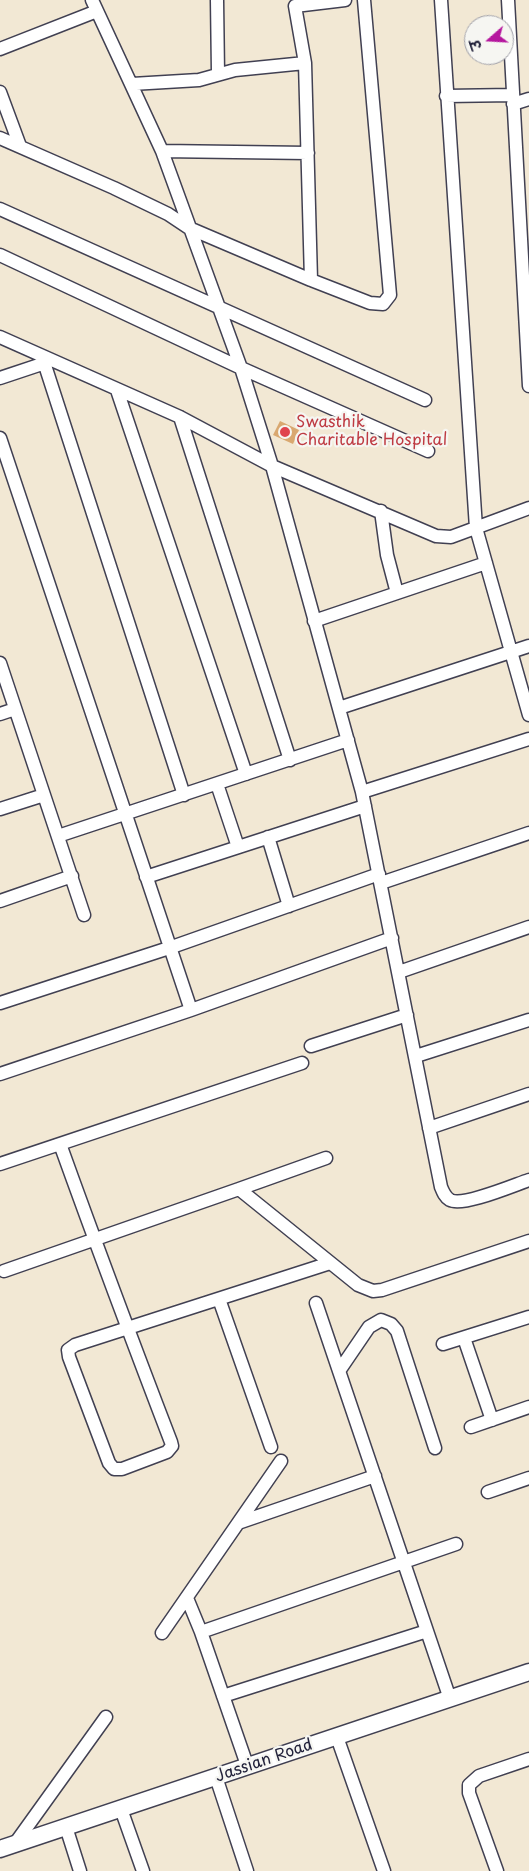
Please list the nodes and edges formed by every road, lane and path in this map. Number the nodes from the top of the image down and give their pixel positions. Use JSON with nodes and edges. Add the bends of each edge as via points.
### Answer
{"nodes":[{"id":1,"x":217,"y":0,"type":"edge"},
{"id":2,"x":346,"y":0,"type":"edge"},
{"id":3,"x":364,"y":0,"type":"edge"},
{"id":4,"x":440,"y":0,"type":"edge"},
{"id":5,"x":508,"y":0,"type":"edge"},
{"id":6,"x":293,"y":3,"type":"edge"},
{"id":7,"x":94,"y":5,"type":"edge"},
{"id":8,"x":0,"y":49,"type":"edge"},
{"id":9,"x":305,"y":63,"type":"junction"},
{"id":10,"x":218,"y":73,"type":"junction"},
{"id":11,"x":132,"y":84,"type":"junction"},
{"id":12,"x":0,"y":92,"type":"edge"},
{"id":13,"x":446,"y":96,"type":"junction"},
{"id":14,"x":529,"y":99,"type":"edge"},
{"id":15,"x":513,"y":100,"type":"junction"},
{"id":16,"x":0,"y":138,"type":"edge"},
{"id":17,"x":20,"y":146,"type":"junction"},
{"id":18,"x":162,"y":151,"type":"junction"},
{"id":19,"x":308,"y":153,"type":"junction"},
{"id":20,"x":0,"y":209,"type":"edge"},
{"id":21,"x":189,"y":228,"type":"junction"},
{"id":22,"x":0,"y":255,"type":"edge"},
{"id":23,"x":312,"y":280,"type":"junction"},
{"id":24,"x":218,"y":307,"type":"junction"},
{"id":25,"x":0,"y":337,"type":"edge"},
{"id":26,"x":44,"y":359,"type":"junction"},
{"id":27,"x":241,"y":368,"type":"junction"},
{"id":28,"x":0,"y":378,"type":"edge"},
{"id":29,"x":529,"y":386,"type":"edge"},
{"id":30,"x":117,"y":390,"type":"junction"},
{"id":31,"x":425,"y":400,"type":"dead end"},
{"id":32,"x":180,"y":417,"type":"junction"},
{"id":33,"x":0,"y":438,"type":"edge"},
{"id":34,"x":428,"y":451,"type":"dead end"},
{"id":35,"x":272,"y":466,"type":"junction"},
{"id":36,"x":529,"y":508,"type":"edge"},
{"id":37,"x":381,"y":511,"type":"junction"},
{"id":38,"x":476,"y":528,"type":"junction"},
{"id":39,"x":486,"y":563,"type":"junction"},
{"id":40,"x":397,"y":593,"type":"junction"},
{"id":41,"x":314,"y":621,"type":"junction"},
{"id":42,"x":529,"y":646,"type":"edge"},
{"id":43,"x":511,"y":652,"type":"junction"},
{"id":44,"x":0,"y":663,"type":"edge"},
{"id":45,"x":339,"y":708,"type":"junction"},
{"id":46,"x":16,"y":709,"type":"junction"},
{"id":47,"x":0,"y":714,"type":"edge"},
{"id":48,"x":529,"y":715,"type":"edge"},
{"id":49,"x":529,"y":739,"type":"edge"},
{"id":50,"x":348,"y":740,"type":"junction"},
{"id":51,"x":290,"y":760,"type":"junction"},
{"id":52,"x":246,"y":774,"type":"junction"},
{"id":53,"x":217,"y":784,"type":"junction"},
{"id":54,"x":362,"y":792,"type":"junction"},
{"id":55,"x":44,"y":795,"type":"junction"},
{"id":56,"x":184,"y":795,"type":"junction"},
{"id":57,"x":365,"y":806,"type":"junction"},
{"id":58,"x":0,"y":809,"type":"edge"},
{"id":59,"x":125,"y":815,"type":"junction"},
{"id":60,"x":529,"y":833,"type":"edge"},
{"id":61,"x":58,"y":836,"type":"junction"},
{"id":62,"x":268,"y":837,"type":"junction"},
{"id":63,"x":238,"y":847,"type":"junction"},
{"id":64,"x":72,"y":876,"type":"junction"},
{"id":65,"x":146,"y":877,"type":"junction"},
{"id":66,"x":380,"y":878,"type":"junction"},
{"id":67,"x":0,"y":901,"type":"edge"},
{"id":68,"x":290,"y":906,"type":"junction"},
{"id":69,"x":84,"y":915,"type":"dead end"},
{"id":70,"x":529,"y":927,"type":"edge"},
{"id":71,"x":392,"y":938,"type":"junction"},
{"id":72,"x":170,"y":948,"type":"junction"},
{"id":73,"x":399,"y":972,"type":"junction"},
{"id":74,"x":0,"y":1003,"type":"edge"},
{"id":75,"x":190,"y":1010,"type":"junction"},
{"id":76,"x":407,"y":1015,"type":"junction"},
{"id":77,"x":529,"y":1020,"type":"edge"},
{"id":78,"x":311,"y":1046,"type":"dead end"},
{"id":79,"x":416,"y":1056,"type":"junction"},
{"id":80,"x":302,"y":1063,"type":"dead end"},
{"id":81,"x":0,"y":1074,"type":"edge"},
{"id":82,"x":529,"y":1094,"type":"edge"},
{"id":83,"x":429,"y":1128,"type":"junction"},
{"id":84,"x":60,"y":1144,"type":"junction"},
{"id":85,"x":326,"y":1158,"type":"dead end"},
{"id":86,"x":0,"y":1164,"type":"edge"},
{"id":87,"x":529,"y":1180,"type":"edge"},
{"id":88,"x":239,"y":1189,"type":"junction"},
{"id":89,"x":94,"y":1239,"type":"junction"},
{"id":90,"x":529,"y":1241,"type":"edge"},
{"id":91,"x":330,"y":1263,"type":"junction"},
{"id":92,"x":4,"y":1271,"type":"dead end"},
{"id":93,"x":219,"y":1299,"type":"junction"},
{"id":94,"x":316,"y":1303,"type":"dead end"},
{"id":95,"x":529,"y":1318,"type":"edge"},
{"id":96,"x":127,"y":1328,"type":"junction"},
{"id":97,"x":464,"y":1338,"type":"junction"},
{"id":98,"x":443,"y":1344,"type":"dead end"},
{"id":99,"x":339,"y":1371,"type":"junction"},
{"id":100,"x":529,"y":1407,"type":"edge"},
{"id":101,"x":492,"y":1420,"type":"junction"},
{"id":102,"x":471,"y":1427,"type":"dead end"},
{"id":103,"x":271,"y":1447,"type":"dead end"},
{"id":104,"x":435,"y":1448,"type":"dead end"},
{"id":105,"x":281,"y":1461,"type":"dead end"},
{"id":106,"x":375,"y":1476,"type":"junction"},
{"id":107,"x":529,"y":1478,"type":"edge"},
{"id":108,"x":488,"y":1492,"type":"dead end"},
{"id":109,"x":238,"y":1523,"type":"junction"},
{"id":110,"x":456,"y":1544,"type":"dead end"},
{"id":111,"x":404,"y":1562,"type":"junction"},
{"id":112,"x":187,"y":1598,"type":"junction"},
{"id":113,"x":427,"y":1631,"type":"junction"},
{"id":114,"x":201,"y":1632,"type":"junction"},
{"id":115,"x":162,"y":1633,"type":"dead end"},
{"id":116,"x":529,"y":1672,"type":"edge"},
{"id":117,"x":223,"y":1696,"type":"junction"},
{"id":118,"x":450,"y":1699,"type":"junction"},
{"id":119,"x":106,"y":1717,"type":"dead end"},
{"id":120,"x":336,"y":1737,"type":"junction"},
{"id":121,"x":529,"y":1759,"type":"edge"},
{"id":122,"x":247,"y":1765,"type":"junction"},
{"id":123,"x":216,"y":1777,"type":"junction"},
{"id":124,"x":121,"y":1809,"type":"junction"},
{"id":125,"x":66,"y":1828,"type":"junction"},
{"id":126,"x":7,"y":1847,"type":"edge"},
{"id":127,"x":80,"y":1871,"type":"edge"},
{"id":128,"x":143,"y":1871,"type":"edge"},
{"id":129,"x":247,"y":1871,"type":"edge"},
{"id":130,"x":384,"y":1871,"type":"edge"},
{"id":131,"x":497,"y":1871,"type":"edge"}],
"edges":[{"from":1,"to":10,"type":"street"},
{"from":2,"to":6,"type":"street"},
{"from":3,"to":23,"type":"street","via":[[390,295],[377,305]]},
{"from":4,"to":13,"type":"street"},
{"from":5,"to":15,"type":"street"},
{"from":6,"to":9,"type":"street"},
{"from":7,"to":8,"type":"street"},
{"from":7,"to":11,"type":"street"},
{"from":9,"to":10,"type":"street"},
{"from":9,"to":19,"type":"street"},
{"from":10,"to":11,"type":"street","via":[[199,80]]},
{"from":11,"to":18,"type":"street"},
{"from":12,"to":17,"type":"street"},
{"from":13,"to":15,"type":"street"},
{"from":13,"to":38,"type":"street"},
{"from":14,"to":15,"type":"street"},
{"from":15,"to":29,"type":"street"},
{"from":16,"to":17,"type":"street"},
{"from":17,"to":21,"type":"street","via":[[159,210]]},
{"from":18,"to":19,"type":"street"},
{"from":18,"to":21,"type":"street"},
{"from":19,"to":23,"type":"street"},
{"from":20,"to":24,"type":"street"},
{"from":21,"to":23,"type":"street"},
{"from":21,"to":24,"type":"street"},
{"from":22,"to":27,"type":"street"},
{"from":24,"to":27,"type":"street"},
{"from":24,"to":31,"type":"street"},
{"from":25,"to":26,"type":"street"},
{"from":26,"to":28,"type":"street"},
{"from":26,"to":30,"type":"street"},
{"from":26,"to":56,"type":"street"},
{"from":27,"to":34,"type":"street"},
{"from":27,"to":35,"type":"street"},
{"from":30,"to":32,"type":"street"},
{"from":30,"to":52,"type":"street"},
{"from":32,"to":35,"type":"street"},
{"from":32,"to":51,"type":"street"},
{"from":33,"to":59,"type":"street"},
{"from":35,"to":37,"type":"street"},
{"from":35,"to":41,"type":"street"},
{"from":36,"to":38,"type":"street"},
{"from":37,"to":38,"type":"street","via":[[444,538]]},
{"from":37,"to":40,"type":"street","via":[[387,555]]},
{"from":38,"to":39,"type":"street"},
{"from":39,"to":40,"type":"street"},
{"from":39,"to":43,"type":"street"},
{"from":40,"to":41,"type":"street"},
{"from":41,"to":45,"type":"street"},
{"from":42,"to":43,"type":"street"},
{"from":43,"to":45,"type":"street"},
{"from":43,"to":48,"type":"street"},
{"from":44,"to":46,"type":"street"},
{"from":45,"to":50,"type":"street"},
{"from":46,"to":47,"type":"street"},
{"from":46,"to":55,"type":"street"},
{"from":49,"to":54,"type":"street"},
{"from":50,"to":51,"type":"street"},
{"from":50,"to":54,"type":"street"},
{"from":51,"to":52,"type":"street"},
{"from":52,"to":53,"type":"street"},
{"from":53,"to":56,"type":"street"},
{"from":53,"to":63,"type":"street"},
{"from":54,"to":57,"type":"street"},
{"from":55,"to":58,"type":"street"},
{"from":55,"to":61,"type":"street"},
{"from":56,"to":59,"type":"street"},
{"from":57,"to":62,"type":"street"},
{"from":57,"to":66,"type":"street"},
{"from":59,"to":61,"type":"street"},
{"from":59,"to":65,"type":"street"},
{"from":60,"to":66,"type":"street"},
{"from":61,"to":64,"type":"street"},
{"from":62,"to":63,"type":"street"},
{"from":62,"to":68,"type":"street"},
{"from":63,"to":65,"type":"street"},
{"from":64,"to":67,"type":"street"},
{"from":64,"to":69,"type":"street"},
{"from":65,"to":72,"type":"street"},
{"from":66,"to":68,"type":"street"},
{"from":66,"to":71,"type":"street"},
{"from":68,"to":72,"type":"street"},
{"from":70,"to":73,"type":"street"},
{"from":71,"to":73,"type":"street"},
{"from":71,"to":75,"type":"street"},
{"from":72,"to":74,"type":"street"},
{"from":72,"to":75,"type":"street"},
{"from":73,"to":76,"type":"street"},
{"from":75,"to":81,"type":"street"},
{"from":76,"to":78,"type":"street"},
{"from":76,"to":79,"type":"street"},
{"from":77,"to":79,"type":"street"},
{"from":79,"to":83,"type":"street"},
{"from":80,"to":84,"type":"street"},
{"from":82,"to":83,"type":"street"},
{"from":83,"to":87,"type":"street","via":[[441,1187],[450,1200],[464,1201]]},
{"from":84,"to":86,"type":"street"},
{"from":84,"to":89,"type":"street"},
{"from":85,"to":88,"type":"street"},
{"from":88,"to":89,"type":"street"},
{"from":88,"to":91,"type":"street"},
{"from":89,"to":92,"type":"street"},
{"from":89,"to":96,"type":"street"},
{"from":90,"to":91,"type":"street","via":[[373,1291]]},
{"from":91,"to":93,"type":"street"},
{"from":93,"to":96,"type":"street"},
{"from":93,"to":103,"type":"street"},
{"from":94,"to":99,"type":"street"},
{"from":95,"to":97,"type":"street"},
{"from":96,"to":96,"type":"street","via":[[172,1446],[167,1452],[118,1470],[109,1463],[68,1350]]},
{"from":97,"to":98,"type":"street"},
{"from":97,"to":101,"type":"street"},
{"from":99,"to":104,"type":"street","via":[[369,1327],[381,1320],[391,1324],[397,1331]]},
{"from":99,"to":106,"type":"street"},
{"from":100,"to":101,"type":"street"},
{"from":101,"to":102,"type":"street"},
{"from":105,"to":109,"type":"street"},
{"from":106,"to":109,"type":"street"},
{"from":106,"to":111,"type":"street"},
{"from":107,"to":108,"type":"street"},
{"from":109,"to":112,"type":"street"},
{"from":110,"to":111,"type":"street"},
{"from":111,"to":113,"type":"street"},
{"from":111,"to":114,"type":"street"},
{"from":112,"to":114,"type":"street"},
{"from":112,"to":115,"type":"street"},
{"from":113,"to":117,"type":"street"},
{"from":113,"to":118,"type":"street"},
{"from":114,"to":117,"type":"street"},
{"from":116,"to":118,"type":"street","name":"Jassian Road"},
{"from":117,"to":122,"type":"street"},
{"from":118,"to":120,"type":"street","name":"Jassian Road"},
{"from":119,"to":126,"type":"street"},
{"from":120,"to":122,"type":"street","name":"Jassian Road"},
{"from":120,"to":130,"type":"street"},
{"from":121,"to":131,"type":"street","via":[[479,1776],[469,1785]]},
{"from":122,"to":123,"type":"street","name":"Jassian Road"},
{"from":123,"to":124,"type":"street","name":"Jassian Road"},
{"from":123,"to":129,"type":"street"},
{"from":124,"to":125,"type":"street","name":"Jassian Road"},
{"from":124,"to":128,"type":"street"},
{"from":125,"to":126,"type":"street","name":"Jassian Road"},
{"from":125,"to":127,"type":"street"}]}
